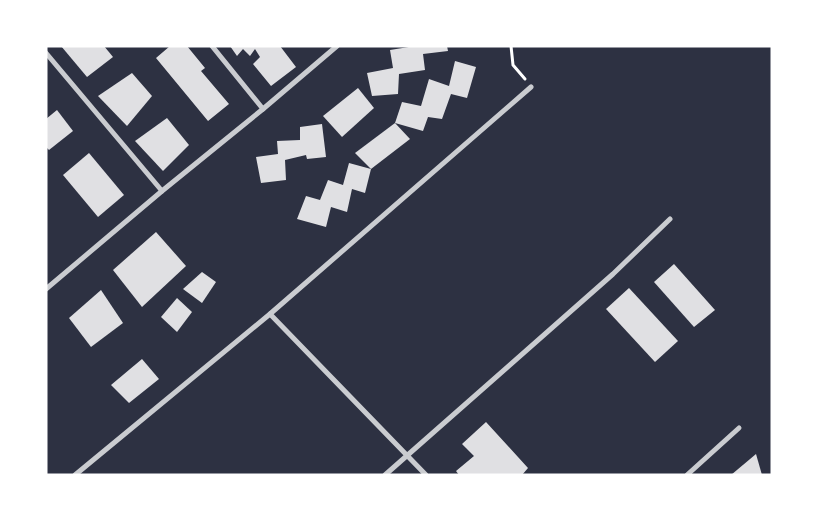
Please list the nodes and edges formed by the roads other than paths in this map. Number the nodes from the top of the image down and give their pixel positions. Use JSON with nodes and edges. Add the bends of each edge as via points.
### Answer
{"nodes":[{"id":1,"x":212,"y":46,"type":"edge"},
{"id":2,"x":337,"y":46,"type":"edge"},
{"id":3,"x":46,"y":54,"type":"edge"},
{"id":4,"x":531,"y":87,"type":"road end"},
{"id":5,"x":263,"y":109,"type":"junction"},
{"id":6,"x":162,"y":191,"type":"junction"},
{"id":7,"x":670,"y":219,"type":"dead end"},
{"id":8,"x":46,"y":288,"type":"edge"},
{"id":9,"x":270,"y":314,"type":"junction"},
{"id":10,"x":738,"y":428,"type":"dead end"},
{"id":11,"x":408,"y":455,"type":"junction"},
{"id":12,"x":76,"y":475,"type":"edge"},
{"id":13,"x":385,"y":475,"type":"edge"},
{"id":14,"x":426,"y":475,"type":"edge"},
{"id":15,"x":687,"y":475,"type":"edge"}],
"edges":[{"from":1,"to":5,"type":"street"},
{"from":2,"to":5,"type":"street"},
{"from":3,"to":6,"type":"street"},
{"from":4,"to":9,"type":"street"},
{"from":5,"to":6,"type":"street"},
{"from":6,"to":8,"type":"street"},
{"from":7,"to":11,"type":"street","via":[[613,274]]},
{"from":9,"to":11,"type":"street"},
{"from":9,"to":12,"type":"street"},
{"from":10,"to":15,"type":"street"},
{"from":11,"to":13,"type":"street"},
{"from":11,"to":14,"type":"street"}]}
